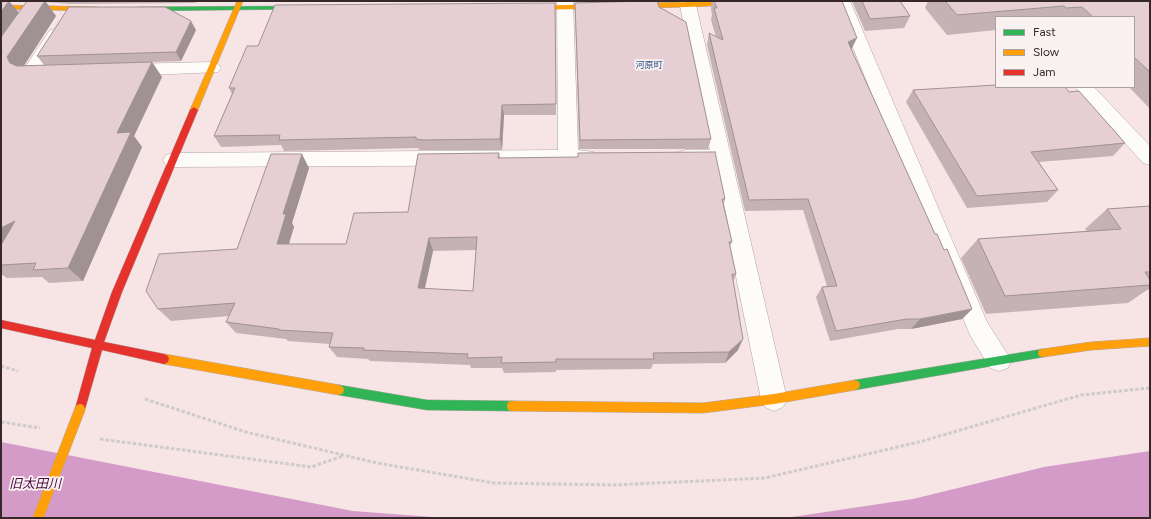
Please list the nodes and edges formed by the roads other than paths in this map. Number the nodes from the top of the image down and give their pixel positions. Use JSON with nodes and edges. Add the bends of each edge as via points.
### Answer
{"nodes":[{"id":1,"x":773,"y":1,"type":"edge"},
{"id":2,"x":842,"y":1,"type":"edge"},
{"id":3,"x":687,"y":3,"type":"edge"},
{"id":4,"x":565,"y":4,"type":"edge"},
{"id":5,"x":4,"y":5,"type":"edge"},
{"id":6,"x":239,"y":5,"type":"edge"},
{"id":7,"x":35,"y":8,"type":"junction"},
{"id":8,"x":311,"y":8,"type":"edge"},
{"id":9,"x":518,"y":8,"type":"edge"},
{"id":10,"x":110,"y":9,"type":"edge"},
{"id":11,"x":126,"y":9,"type":"edge"},
{"id":12,"x":70,"y":10,"type":"junction"},
{"id":13,"x":22,"y":26,"type":"edge"},
{"id":14,"x":212,"y":68,"type":"junction"},
{"id":15,"x":108,"y":71,"type":"edge"},
{"id":16,"x":69,"y":72,"type":"edge"},
{"id":17,"x":1085,"y":88,"type":"edge"},
{"id":18,"x":606,"y":157,"type":"edge"},
{"id":19,"x":667,"y":157,"type":"edge"},
{"id":20,"x":720,"y":157,"type":"junction"},
{"id":21,"x":568,"y":158,"type":"junction"},
{"id":22,"x":1150,"y":158,"type":"edge"},
{"id":23,"x":172,"y":160,"type":"junction"},
{"id":24,"x":1,"y":324,"type":"edge"},
{"id":25,"x":1150,"y":342,"type":"edge"},
{"id":26,"x":98,"y":346,"type":"junction"},
{"id":27,"x":999,"y":360,"type":"junction"},
{"id":28,"x":774,"y":399,"type":"junction"},
{"id":29,"x":38,"y":518,"type":"edge"}],
"edges":[{"from":1,"to":3,"type":"street"},
{"from":2,"to":27,"type":"street","via":[[978,328]]},
{"from":3,"to":4,"type":"street"},
{"from":3,"to":20,"type":"street"},
{"from":4,"to":9,"type":"street"},
{"from":4,"to":21,"type":"street"},
{"from":5,"to":7,"type":"street"},
{"from":6,"to":8,"type":"street"},
{"from":6,"to":11,"type":"street"},
{"from":6,"to":14,"type":"street"},
{"from":7,"to":12,"type":"street"},
{"from":7,"to":13,"type":"street"},
{"from":10,"to":12,"type":"street"},
{"from":12,"to":16,"type":"street","via":[[30,73]]},
{"from":14,"to":15,"type":"street"},
{"from":14,"to":23,"type":"street"},
{"from":17,"to":22,"type":"street"},
{"from":18,"to":21,"type":"street"},
{"from":19,"to":20,"type":"street"},
{"from":20,"to":28,"type":"street"},
{"from":21,"to":23,"type":"street"},
{"from":23,"to":26,"type":"street","via":[[117,292]]},
{"from":24,"to":26,"type":"street"},
{"from":25,"to":27,"type":"street","via":[[1091,346]]},
{"from":26,"to":28,"type":"street","via":[[427,405],[703,408]]},
{"from":26,"to":29,"type":"street","bridge":true,"via":[[80,409]]},
{"from":27,"to":28,"type":"street"}]}
